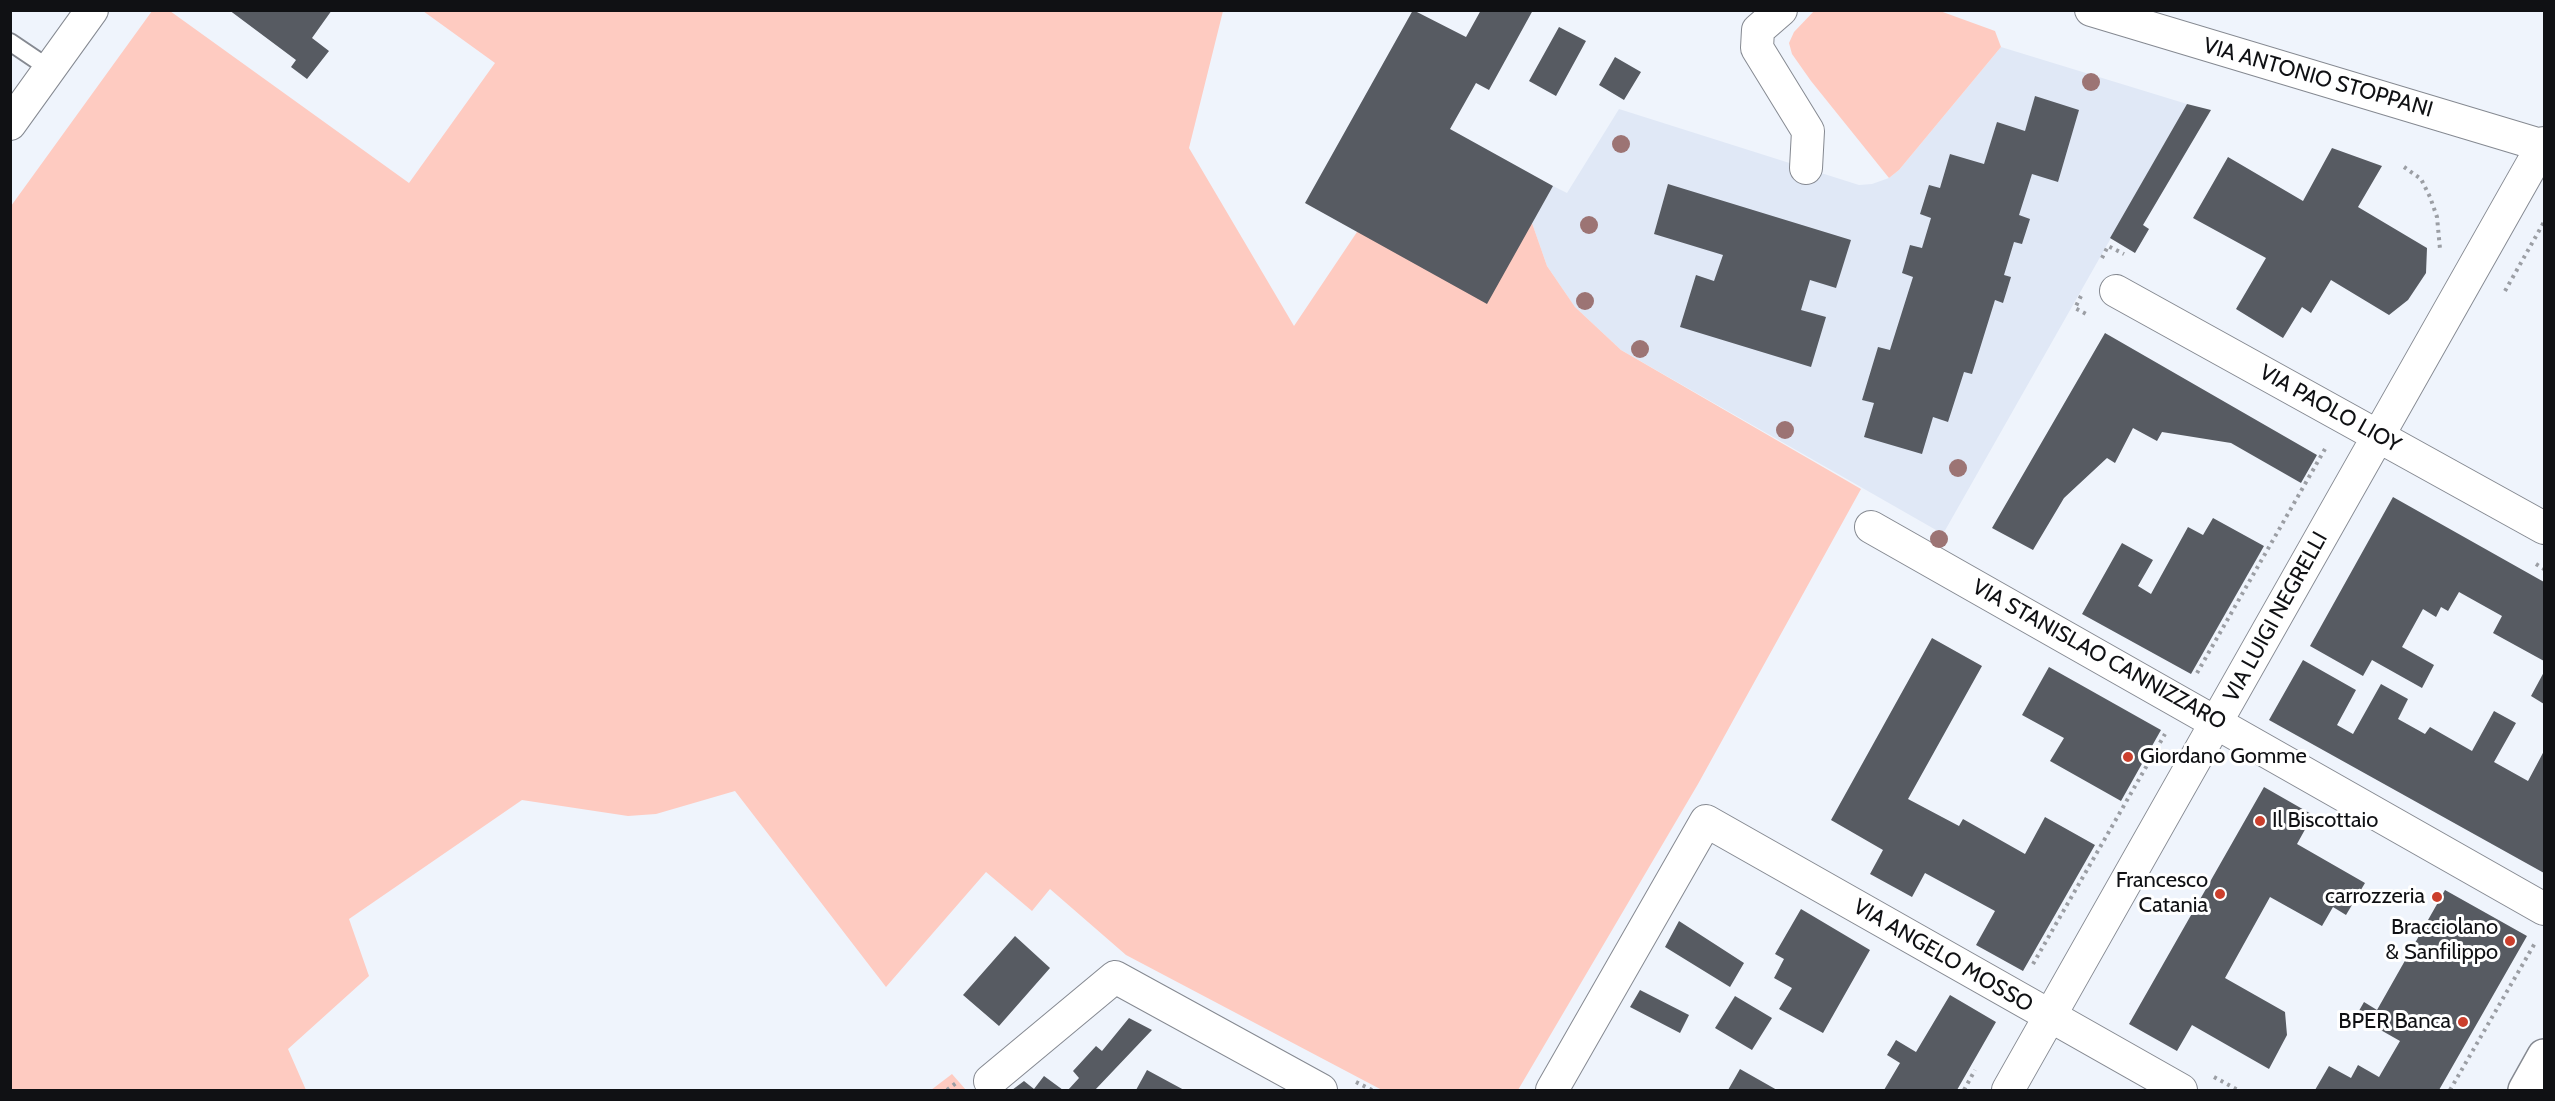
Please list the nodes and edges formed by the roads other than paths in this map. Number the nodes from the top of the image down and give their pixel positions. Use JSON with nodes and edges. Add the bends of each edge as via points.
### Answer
{"nodes":[{"id":1,"x":92,"y":10,"type":"edge"},
{"id":2,"x":1782,"y":10,"type":"edge"},
{"id":3,"x":2091,"y":10,"type":"edge"},
{"id":4,"x":10,"y":42,"type":"edge"},
{"id":5,"x":50,"y":69,"type":"junction"},
{"id":6,"x":10,"y":124,"type":"edge"},
{"id":7,"x":2544,"y":145,"type":"edge"},
{"id":8,"x":1806,"y":168,"type":"dead end"},
{"id":9,"x":2101,"y":289,"type":"road end"},
{"id":10,"x":2379,"y":436,"type":"junction"},
{"id":11,"x":1871,"y":527,"type":"dead end"},
{"id":12,"x":2544,"y":528,"type":"edge"},
{"id":13,"x":2217,"y":722,"type":"junction"},
{"id":14,"x":2542,"y":922,"type":"edge"},
{"id":15,"x":2050,"y":1017,"type":"junction"},
{"id":16,"x":2544,"y":1056,"type":"edge"},
{"id":17,"x":990,"y":1081,"type":"dead end"},
{"id":18,"x":1321,"y":1090,"type":"edge"},
{"id":19,"x":1552,"y":1090,"type":"edge"},
{"id":20,"x":2008,"y":1090,"type":"edge"},
{"id":21,"x":2181,"y":1090,"type":"edge"},
{"id":22,"x":2525,"y":1090,"type":"edge"}],
"edges":[{"from":1,"to":5,"type":"street"},
{"from":2,"to":8,"type":"street","via":[[1758,30],[1757,48],[1808,131]]},
{"from":3,"to":7,"type":"street","name":"VIA ANTONIO STOPPANI"},
{"from":4,"to":5,"type":"lane"},
{"from":5,"to":6,"type":"street"},
{"from":7,"to":10,"type":"street","name":"VIA LUIGI NEGRELLI"},
{"from":9,"to":10,"type":"street","name":"VIA PAOLO LIOY"},
{"from":10,"to":12,"type":"street","name":"VIA PAOLO LIOY"},
{"from":10,"to":13,"type":"street","name":"VIA LUIGI NEGRELLI"},
{"from":11,"to":13,"type":"street","name":"VIA STANISLAO CANNIZZARO"},
{"from":13,"to":14,"type":"street","name":"VIA STANISLAO CANNIZZARO"},
{"from":13,"to":15,"type":"street","name":"VIA LUIGI NEGRELLI"},
{"from":15,"to":19,"type":"street","name":"VIA ANGELO MOSSO","via":[[1706,822]]},
{"from":15,"to":20,"type":"street","name":"VIA LUIGI NEGRELLI"},
{"from":15,"to":21,"type":"street","name":"VIA ANGELO MOSSO"},
{"from":16,"to":22,"type":"main road"},
{"from":17,"to":18,"type":"street","via":[[1115,977]]}]}
